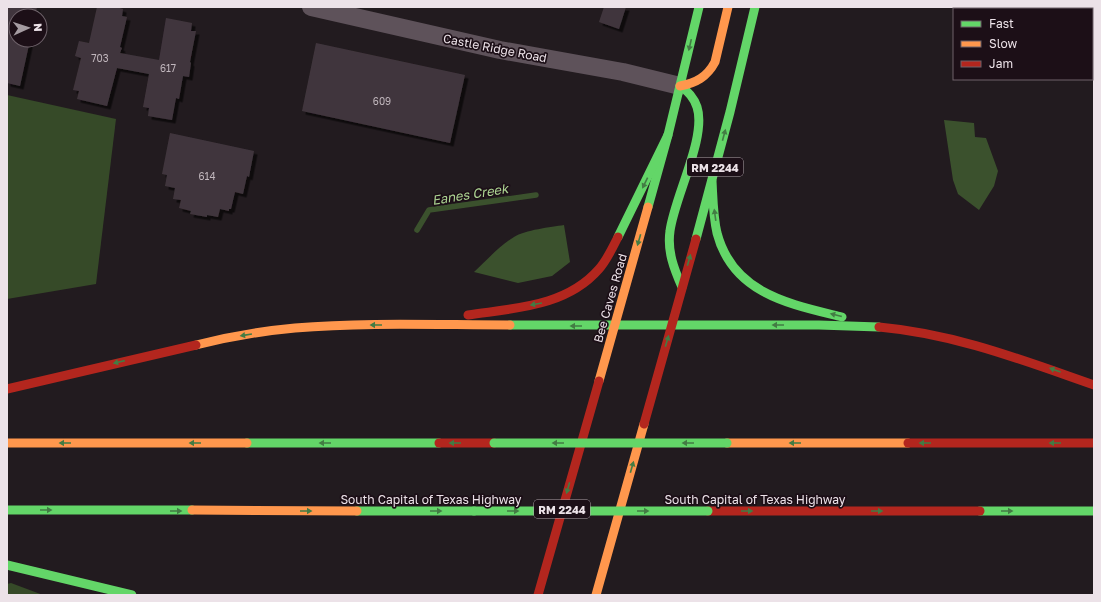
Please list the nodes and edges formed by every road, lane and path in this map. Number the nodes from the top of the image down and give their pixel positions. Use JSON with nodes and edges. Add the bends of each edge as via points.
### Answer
{"nodes":[{"id":1,"x":311,"y":7,"type":"edge"},
{"id":2,"x":699,"y":7,"type":"edge"},
{"id":3,"x":728,"y":7,"type":"edge"},
{"id":4,"x":755,"y":7,"type":"edge"},
{"id":5,"x":680,"y":86,"type":"junction"},
{"id":6,"x":668,"y":135,"type":"junction"},
{"id":7,"x":712,"y":181,"type":"junction"},
{"id":8,"x":682,"y":288,"type":"junction"},
{"id":9,"x":398,"y":325,"type":"junction"},
{"id":10,"x":672,"y":325,"type":"junction"},
{"id":11,"x":614,"y":326,"type":"junction"},
{"id":12,"x":887,"y":328,"type":"junction"},
{"id":13,"x":1094,"y":385,"type":"edge"},
{"id":14,"x":7,"y":389,"type":"edge"},
{"id":15,"x":7,"y":443,"type":"edge"},
{"id":16,"x":1094,"y":443,"type":"edge"},
{"id":17,"x":7,"y":510,"type":"edge"},
{"id":18,"x":1094,"y":511,"type":"edge"},
{"id":19,"x":7,"y":565,"type":"edge"},
{"id":20,"x":132,"y":595,"type":"edge"},
{"id":21,"x":538,"y":595,"type":"edge"},
{"id":22,"x":596,"y":595,"type":"edge"}],
"edges":[{"from":1,"to":5,"type":"street","name":"Castle Ridge Road","via":[[500,50],[623,72]]},
{"from":2,"to":5,"type":"main road","name":"Bee Caves Road","number":"RM 2244","one_way":true},
{"from":3,"to":5,"type":"main road","via":[[712,70],[697,81]]},
{"from":7,"to":4,"type":"main road","number":"RM 2244","one_way":true},
{"from":5,"to":6,"type":"main road","name":"Bee Caves Road","number":"RM 2244"},
{"from":5,"to":8,"type":"main road","via":[[687,90],[696,102],[699,120],[670,230],[670,256]]},
{"from":6,"to":9,"type":"main road","one_way":true,"via":[[607,256],[600,268],[582,285],[564,296],[544,303]]},
{"from":6,"to":11,"type":"main road","name":"Bee Caves Road","number":"RM 2244","one_way":true},
{"from":8,"to":7,"type":"main road","number":"RM 2244","one_way":true},
{"from":12,"to":7,"type":"main road","one_way":true,"via":[[780,301],[760,292],[744,280],[727,256],[719,239]]},
{"from":8,"to":10,"type":"main road","number":"RM 2244"},
{"from":11,"to":9,"type":"main road","one_way":true},
{"from":9,"to":14,"type":"main road","one_way":true,"via":[[329,326],[260,332],[166,351]]},
{"from":10,"to":11,"type":"main road"},
{"from":12,"to":10,"type":"main road","one_way":true,"via":[[819,325]]},
{"from":22,"to":10,"type":"main road","number":"RM 2244","one_way":true},
{"from":11,"to":21,"type":"main road","name":"Bee Caves Road","number":"RM 2244","one_way":true},
{"from":13,"to":12,"type":"main road","one_way":true,"via":[[990,348],[937,335]]},
{"from":16,"to":15,"type":"main road","one_way":true,"bridge":true},
{"from":17,"to":18,"type":"main road","name":"South Capital of Texas Highway","one_way":true,"bridge":true},
{"from":19,"to":20,"type":"main road"}]}
